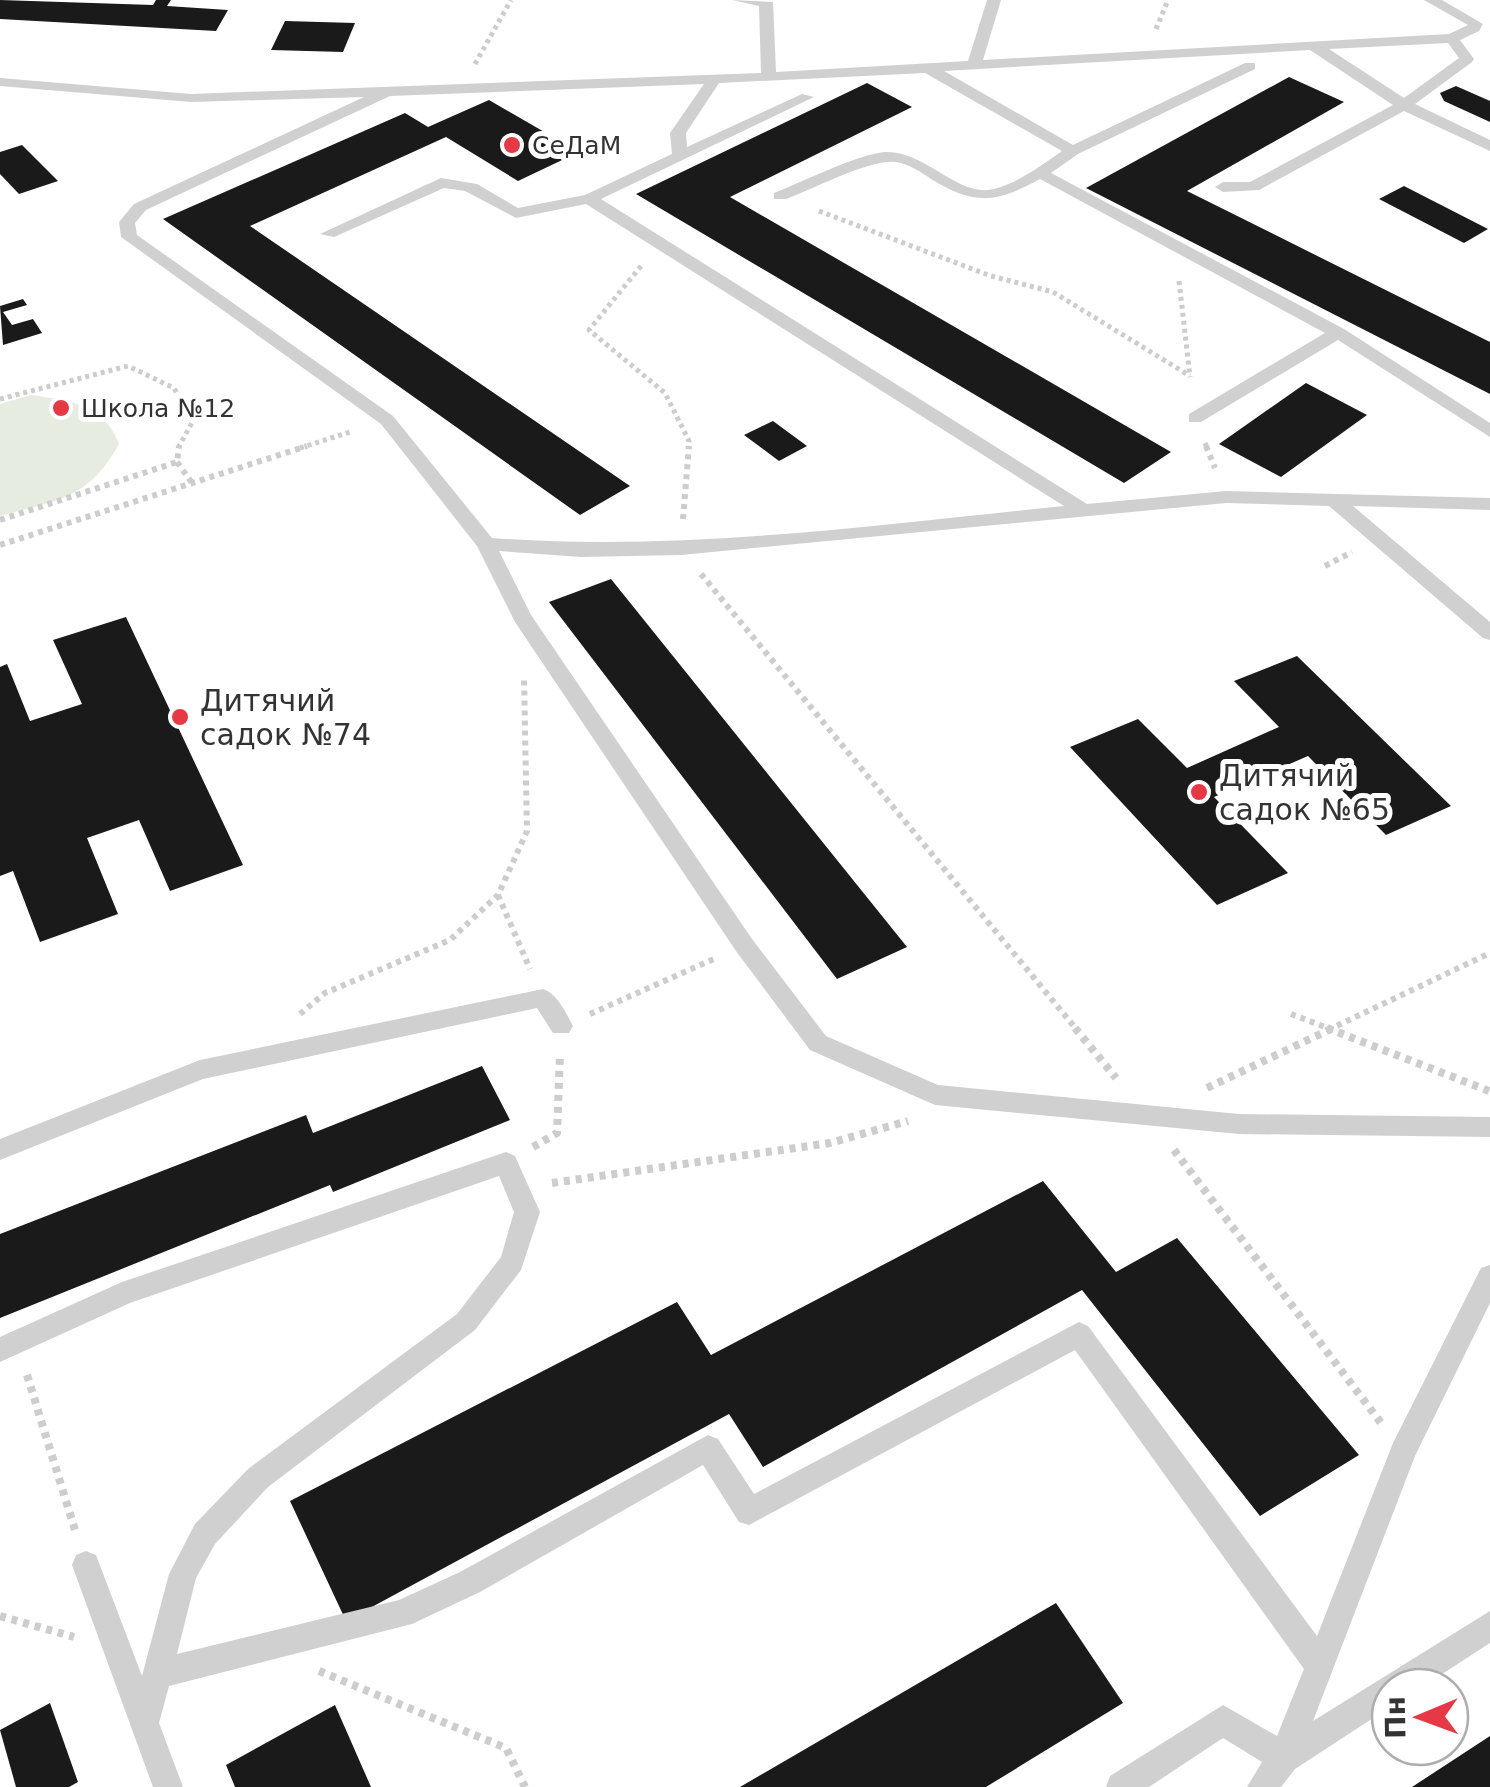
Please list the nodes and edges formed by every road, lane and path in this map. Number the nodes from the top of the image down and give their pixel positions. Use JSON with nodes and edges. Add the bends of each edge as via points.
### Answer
{"nodes":[{"id":1,"x":511,"y":0,"type":"edge"},
{"id":2,"x":740,"y":0,"type":"edge"},
{"id":3,"x":994,"y":0,"type":"edge"},
{"id":4,"x":1168,"y":0,"type":"edge"},
{"id":5,"x":1431,"y":0,"type":"edge"},
{"id":6,"x":1452,"y":38,"type":"junction"},
{"id":7,"x":1150,"y":44,"type":"dead end"},
{"id":8,"x":1315,"y":46,"type":"junction"},
{"id":9,"x":974,"y":66,"type":"junction"},
{"id":10,"x":1250,"y":66,"type":"dead end"},
{"id":11,"x":929,"y":69,"type":"junction"},
{"id":12,"x":768,"y":78,"type":"junction"},
{"id":13,"x":715,"y":80,"type":"junction"},
{"id":14,"x":0,"y":82,"type":"edge"},
{"id":15,"x":470,"y":89,"type":"junction"},
{"id":16,"x":387,"y":92,"type":"junction"},
{"id":17,"x":807,"y":97,"type":"dead end"},
{"id":18,"x":1404,"y":104,"type":"junction"},
{"id":19,"x":1490,"y":146,"type":"edge"},
{"id":20,"x":1073,"y":152,"type":"junction"},
{"id":21,"x":680,"y":154,"type":"junction"},
{"id":22,"x":1040,"y":173,"type":"junction"},
{"id":23,"x":1222,"y":187,"type":"dead end"},
{"id":24,"x":780,"y":196,"type":"joint"},
{"id":25,"x":589,"y":199,"type":"junction"},
{"id":26,"x":328,"y":234,"type":"dead end"},
{"id":27,"x":660,"y":244,"type":"junction"},
{"id":28,"x":1175,"y":246,"type":"junction"},
{"id":29,"x":1338,"y":333,"type":"junction"},
{"id":30,"x":1190,"y":376,"type":"junction"},
{"id":31,"x":0,"y":399,"type":"edge"},
{"id":32,"x":1195,"y":418,"type":"junction"},
{"id":33,"x":387,"y":420,"type":"junction"},
{"id":34,"x":1490,"y":431,"type":"edge"},
{"id":35,"x":177,"y":462,"type":"junction"},
{"id":36,"x":192,"y":483,"type":"junction"},
{"id":37,"x":1226,"y":498,"type":"junction"},
{"id":38,"x":1334,"y":500,"type":"junction"},
{"id":39,"x":1490,"y":504,"type":"edge"},
{"id":40,"x":1083,"y":510,"type":"junction"},
{"id":41,"x":0,"y":520,"type":"edge"},
{"id":42,"x":0,"y":544,"type":"edge"},
{"id":43,"x":486,"y":544,"type":"junction"},
{"id":44,"x":680,"y":549,"type":"junction"},
{"id":45,"x":522,"y":617,"type":"junction"},
{"id":46,"x":1490,"y":632,"type":"edge"},
{"id":47,"x":498,"y":895,"type":"junction"},
{"id":48,"x":744,"y":945,"type":"junction"},
{"id":49,"x":1490,"y":952,"type":"edge"},
{"id":50,"x":543,"y":998,"type":"junction"},
{"id":51,"x":1292,"y":1014,"type":"dead end"},
{"id":52,"x":561,"y":1026,"type":"junction"},
{"id":53,"x":1332,"y":1030,"type":"junction"},
{"id":54,"x":248,"y":1060,"type":"junction"},
{"id":55,"x":1490,"y":1092,"type":"edge"},
{"id":56,"x":980,"y":1099,"type":"junction"},
{"id":57,"x":1147,"y":1115,"type":"junction"},
{"id":58,"x":1490,"y":1127,"type":"edge"},
{"id":59,"x":0,"y":1150,"type":"edge"},
{"id":60,"x":511,"y":1176,"type":"junction"},
{"id":61,"x":1490,"y":1276,"type":"edge"},
{"id":62,"x":8,"y":1346,"type":"edge"},
{"id":63,"x":1403,"y":1452,"type":"junction"},
{"id":64,"x":86,"y":1565,"type":"joint"},
{"id":65,"x":0,"y":1616,"type":"edge"},
{"id":66,"x":1490,"y":1626,"type":"edge"},
{"id":67,"x":262,"y":1648,"type":"junction"},
{"id":68,"x":119,"y":1650,"type":"junction"},
{"id":69,"x":1320,"y":1666,"type":"junction"},
{"id":70,"x":1427,"y":1667,"type":"edge"},
{"id":71,"x":157,"y":1674,"type":"junction"},
{"id":72,"x":1370,"y":1704,"type":"edge"},
{"id":73,"x":145,"y":1721,"type":"junction"},
{"id":74,"x":1284,"y":1758,"type":"junction"},
{"id":75,"x":168,"y":1787,"type":"edge"},
{"id":76,"x":525,"y":1787,"type":"edge"},
{"id":77,"x":1121,"y":1787,"type":"edge"},
{"id":78,"x":1262,"y":1787,"type":"edge"}],
"edges":[{"from":1,"to":15,"type":"path","via":[[470,74]]},
{"from":2,"to":12,"type":"lane","via":[[766,2]]},
{"from":3,"to":9,"type":"lane"},
{"from":4,"to":7,"type":"path"},
{"from":5,"to":6,"type":"lane","via":[[1476,24]]},
{"from":6,"to":8,"type":"lane"},
{"from":6,"to":18,"type":"lane","via":[[1467,59]]},
{"from":8,"to":9,"type":"lane"},
{"from":8,"to":18,"type":"lane"},
{"from":9,"to":11,"type":"lane"},
{"from":10,"to":20,"type":"lane"},
{"from":11,"to":12,"type":"lane"},
{"from":11,"to":20,"type":"lane"},
{"from":12,"to":13,"type":"lane"},
{"from":13,"to":15,"type":"lane"},
{"from":13,"to":21,"type":"lane","via":[[678,133]]},
{"from":14,"to":16,"type":"lane","via":[[191,98]]},
{"from":15,"to":16,"type":"lane"},
{"from":16,"to":33,"type":"lane","via":[[140,207],[126,222],[130,237]]},
{"from":17,"to":21,"type":"lane"},
{"from":18,"to":19,"type":"lane"},
{"from":18,"to":23,"type":"lane","via":[[1253,187]]},
{"from":20,"to":22,"type":"lane"},
{"from":21,"to":25,"type":"lane"},
{"from":22,"to":24,"type":"lane","via":[[984,196],[910,159],[882,157]]},
{"from":22,"to":28,"type":"lane"},
{"from":24,"to":30,"type":"path","via":[[991,276],[1053,292]]},
{"from":25,"to":26,"type":"lane","via":[[516,213],[455,181]]},
{"from":25,"to":27,"type":"lane"},
{"from":27,"to":40,"type":"lane"},
{"from":27,"to":44,"type":"path","via":[[590,330],[665,392],[689,441]]},
{"from":28,"to":29,"type":"lane"},
{"from":28,"to":30,"type":"path"},
{"from":29,"to":32,"type":"lane"},
{"from":29,"to":34,"type":"lane"},
{"from":30,"to":32,"type":"path"},
{"from":31,"to":35,"type":"path","via":[[128,366],[174,388],[192,421]]},
{"from":32,"to":37,"type":"path"},
{"from":33,"to":36,"type":"path"},
{"from":33,"to":43,"type":"lane"},
{"from":35,"to":36,"type":"path"},
{"from":35,"to":41,"type":"path"},
{"from":36,"to":42,"type":"path"},
{"from":37,"to":38,"type":"lane"},
{"from":37,"to":40,"type":"lane"},
{"from":38,"to":39,"type":"lane"},
{"from":38,"to":46,"type":"lane"},
{"from":40,"to":44,"type":"lane"},
{"from":43,"to":44,"type":"lane","via":[[581,552]]},
{"from":43,"to":45,"type":"lane"},
{"from":44,"to":57,"type":"path"},
{"from":45,"to":47,"type":"path","via":[[527,831]]},
{"from":45,"to":48,"type":"lane"},
{"from":47,"to":50,"type":"path"},
{"from":47,"to":54,"type":"path","via":[[450,940],[325,993]]},
{"from":48,"to":52,"type":"path"},
{"from":48,"to":56,"type":"lane","via":[[818,1042],[935,1095]]},
{"from":49,"to":53,"type":"path"},
{"from":50,"to":52,"type":"lane"},
{"from":50,"to":54,"type":"lane"},
{"from":51,"to":53,"type":"path"},
{"from":52,"to":60,"type":"path","via":[[558,1132]]},
{"from":53,"to":55,"type":"path"},
{"from":53,"to":57,"type":"path"},
{"from":54,"to":59,"type":"lane","via":[[200,1070]]},
{"from":56,"to":57,"type":"lane"},
{"from":56,"to":60,"type":"path","via":[[830,1144]]},
{"from":57,"to":58,"type":"lane","via":[[1239,1124]]},
{"from":57,"to":63,"type":"path"},
{"from":60,"to":62,"type":"lane","via":[[122,1294]]},
{"from":60,"to":71,"type":"lane","via":[[528,1212],[512,1262],[466,1322],[258,1478],[205,1534],[183,1574]]},
{"from":61,"to":63,"type":"lane"},
{"from":62,"to":64,"type":"path"},
{"from":63,"to":69,"type":"lane"},
{"from":64,"to":68,"type":"lane"},
{"from":65,"to":68,"type":"path"},
{"from":66,"to":70,"type":"lane"},
{"from":67,"to":69,"type":"lane","via":[[402,1614],[708,1448],[749,1512],[1080,1334]]},
{"from":67,"to":71,"type":"lane"},
{"from":67,"to":76,"type":"path","via":[[506,1748]]},
{"from":68,"to":73,"type":"lane"},
{"from":69,"to":74,"type":"lane"},
{"from":71,"to":73,"type":"lane"},
{"from":72,"to":74,"type":"lane"},
{"from":73,"to":75,"type":"lane"},
{"from":74,"to":77,"type":"lane","via":[[1224,1720]]},
{"from":74,"to":78,"type":"lane"}]}
